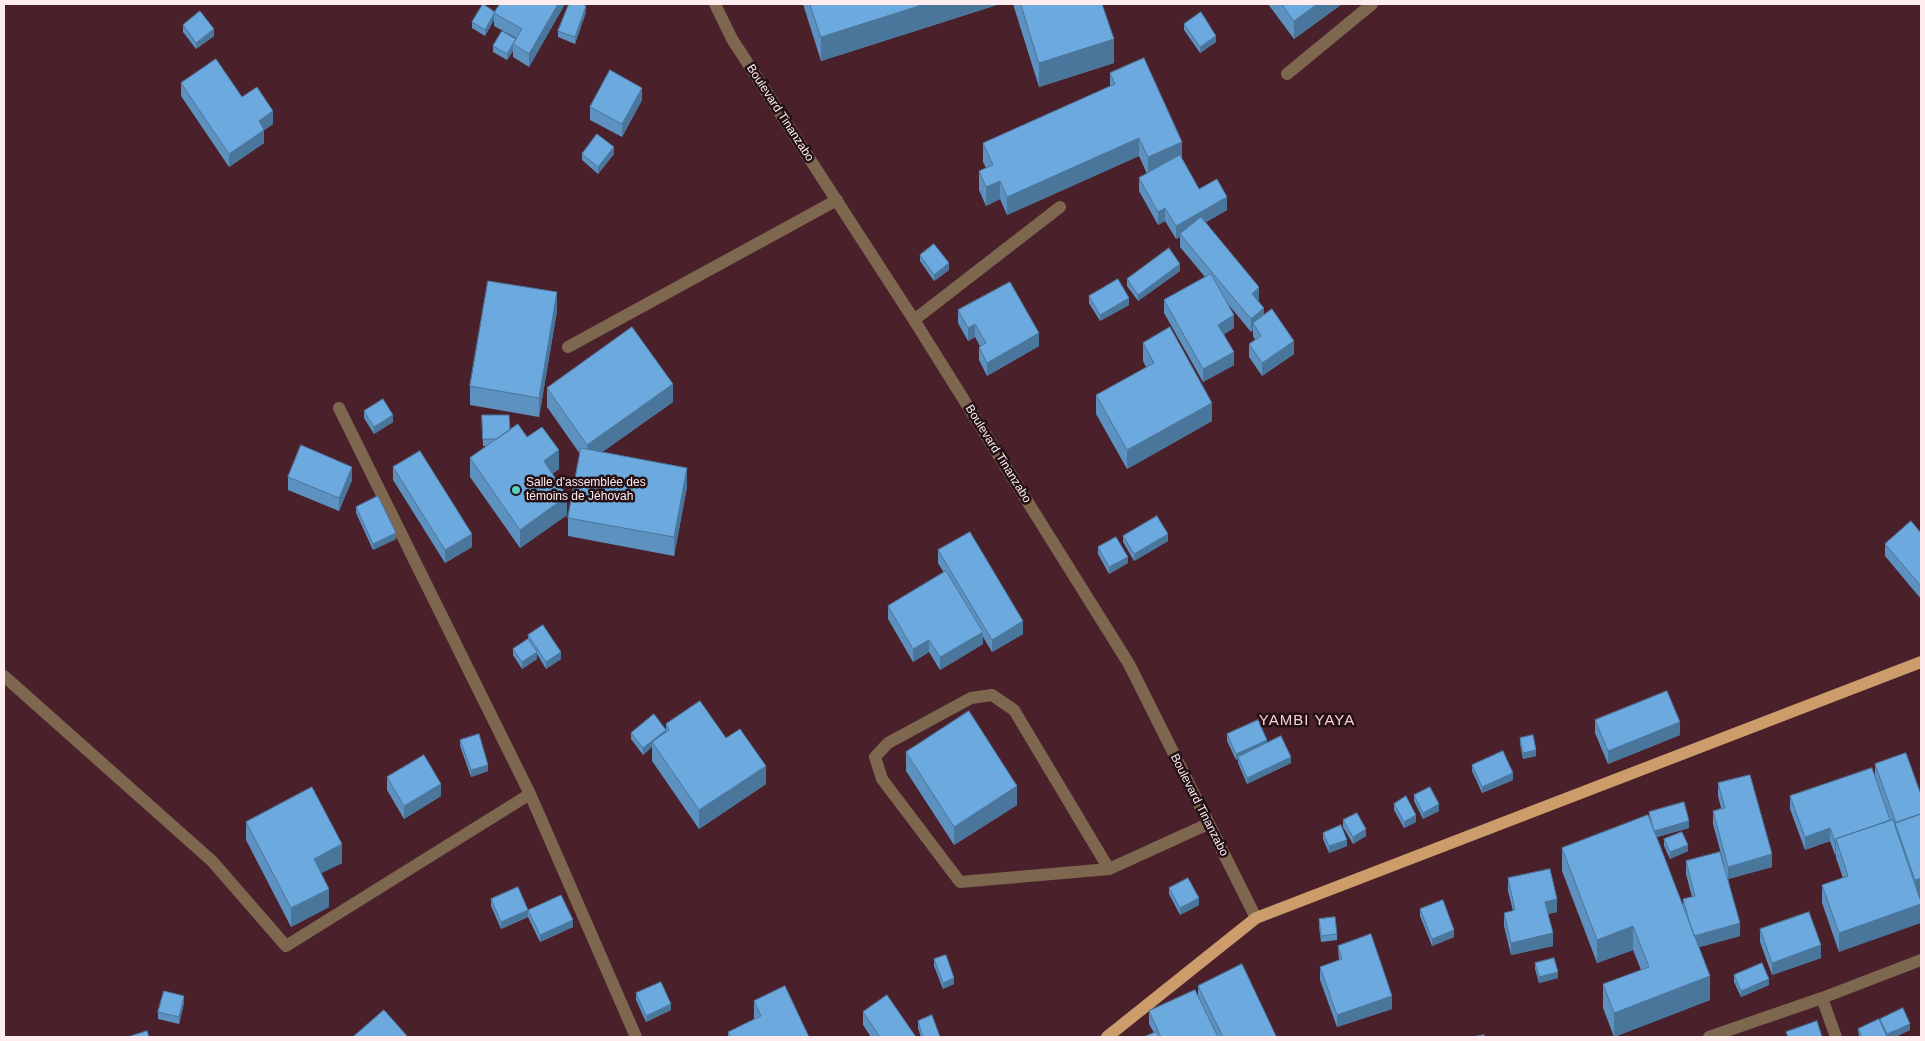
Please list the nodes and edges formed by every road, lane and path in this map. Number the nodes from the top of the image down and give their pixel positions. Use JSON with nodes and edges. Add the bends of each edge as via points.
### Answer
{"nodes":[{"id":1,"x":715,"y":4,"type":"edge"},
{"id":2,"x":1372,"y":4,"type":"edge"},
{"id":3,"x":1287,"y":74,"type":"dead end"},
{"id":4,"x":837,"y":200,"type":"junction"},
{"id":5,"x":1060,"y":207,"type":"dead end"},
{"id":6,"x":914,"y":320,"type":"junction"},
{"id":7,"x":568,"y":348,"type":"dead end"},
{"id":8,"x":339,"y":408,"type":"dead end"},
{"id":9,"x":1921,"y":662,"type":"edge"},
{"id":10,"x":4,"y":676,"type":"edge"},
{"id":11,"x":530,"y":794,"type":"junction"},
{"id":12,"x":1208,"y":824,"type":"junction"},
{"id":13,"x":1109,"y":869,"type":"junction"},
{"id":14,"x":1256,"y":918,"type":"junction"},
{"id":15,"x":1921,"y":960,"type":"edge"},
{"id":16,"x":1822,"y":998,"type":"junction"},
{"id":17,"x":636,"y":1037,"type":"edge"},
{"id":18,"x":1107,"y":1037,"type":"edge"},
{"id":19,"x":1709,"y":1037,"type":"edge"},
{"id":20,"x":1836,"y":1037,"type":"edge"}],
"edges":[{"from":1,"to":4,"type":"street","name":"Boulevard Tinanzabo","via":[[732,39]]},
{"from":2,"to":3,"type":"street"},
{"from":4,"to":6,"type":"street","name":"Boulevard Tinanzabo"},
{"from":4,"to":7,"type":"street"},
{"from":5,"to":6,"type":"street"},
{"from":6,"to":12,"type":"street","name":"Boulevard Tinanzabo","via":[[1129,664]]},
{"from":8,"to":11,"type":"street"},
{"from":9,"to":14,"type":"main road"},
{"from":10,"to":11,"type":"street","via":[[212,861],[286,946]]},
{"from":11,"to":17,"type":"street"},
{"from":12,"to":13,"type":"street"},
{"from":12,"to":14,"type":"street","name":"Boulevard Tinanzabo"},
{"from":13,"to":13,"type":"street","via":[[960,882],[882,779],[875,757],[888,743],[971,698],[992,695],[1014,710]]},
{"from":14,"to":18,"type":"main road"},
{"from":15,"to":16,"type":"street"},
{"from":16,"to":19,"type":"street"},
{"from":16,"to":20,"type":"street"}]}
